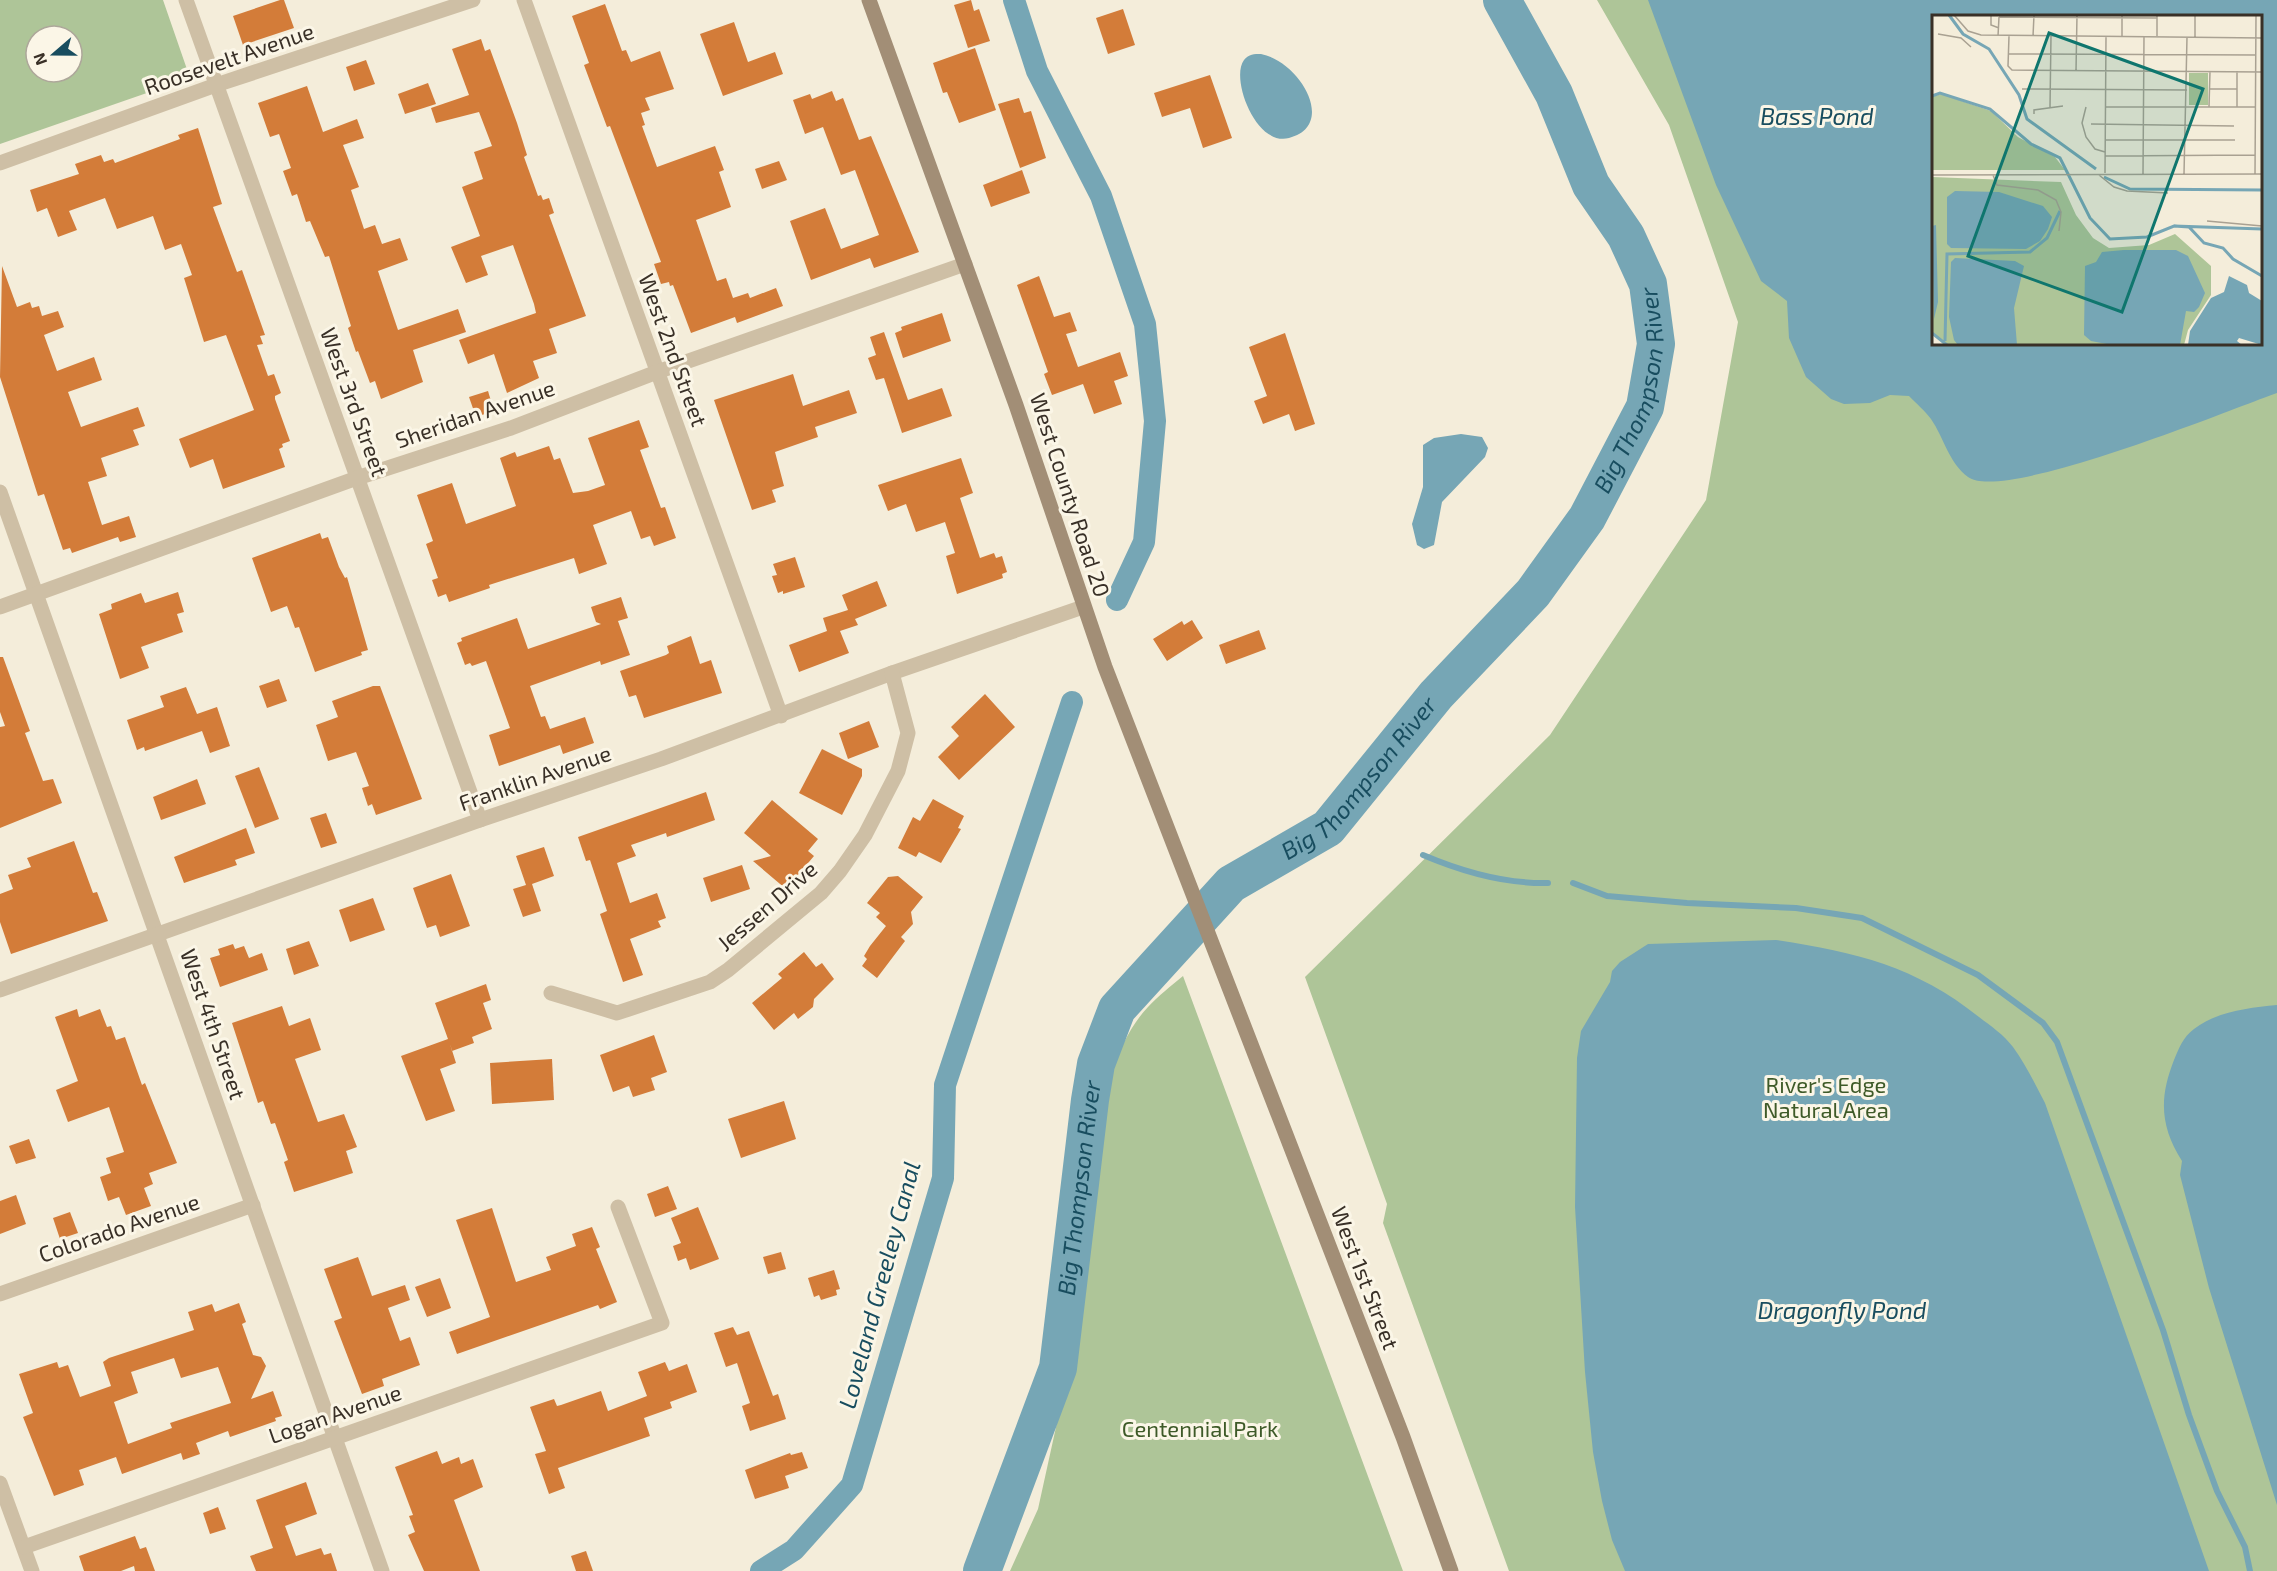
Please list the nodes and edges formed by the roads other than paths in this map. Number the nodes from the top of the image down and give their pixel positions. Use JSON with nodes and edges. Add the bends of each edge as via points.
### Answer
{"nodes":[{"id":1,"x":186,"y":0,"type":"edge"},
{"id":2,"x":473,"y":0,"type":"edge"},
{"id":3,"x":524,"y":0,"type":"edge"},
{"id":4,"x":869,"y":0,"type":"edge"},
{"id":5,"x":216,"y":85,"type":"junction"},
{"id":6,"x":0,"y":163,"type":"edge"},
{"id":7,"x":965,"y":264,"type":"junction"},
{"id":8,"x":657,"y":372,"type":"junction"},
{"id":9,"x":357,"y":478,"type":"junction"},
{"id":10,"x":0,"y":492,"type":"edge"},
{"id":11,"x":36,"y":594,"type":"junction"},
{"id":12,"x":0,"y":607,"type":"edge"},
{"id":13,"x":1083,"y":607,"type":"junction"},
{"id":14,"x":892,"y":673,"type":"junction"},
{"id":15,"x":781,"y":716,"type":"junction"},
{"id":16,"x":480,"y":820,"type":"junction"},
{"id":17,"x":157,"y":934,"type":"junction"},
{"id":18,"x":0,"y":990,"type":"edge"},
{"id":19,"x":551,"y":993,"type":"dead end"},
{"id":20,"x":1234,"y":1002,"type":"joint"},
{"id":21,"x":253,"y":1205,"type":"junction"},
{"id":22,"x":618,"y":1207,"type":"dead end"},
{"id":23,"x":0,"y":1294,"type":"edge"},
{"id":24,"x":334,"y":1438,"type":"junction"},
{"id":25,"x":0,"y":1483,"type":"edge"},
{"id":26,"x":24,"y":1547,"type":"junction"},
{"id":27,"x":32,"y":1571,"type":"edge"},
{"id":28,"x":382,"y":1571,"type":"edge"},
{"id":29,"x":1451,"y":1571,"type":"edge"}],
"edges":[{"from":1,"to":5,"type":"street","name":"West 3rd Street"},
{"from":2,"to":5,"type":"street","name":"Roosevelt Avenue"},
{"from":3,"to":8,"type":"street","name":"West 2nd Street"},
{"from":4,"to":7,"type":"main road","name":"West County Road 20"},
{"from":5,"to":6,"type":"street","name":"Roosevelt Avenue"},
{"from":5,"to":9,"type":"street","name":"West 3rd Street"},
{"from":7,"to":8,"type":"street","name":"Sheridan Avenue"},
{"from":7,"to":13,"type":"main road","name":"West County Road 20"},
{"from":8,"to":9,"type":"street","name":"Sheridan Avenue","via":[[511,428]]},
{"from":8,"to":15,"type":"street","name":"West 2nd Street"},
{"from":9,"to":11,"type":"street","name":"Sheridan Avenue"},
{"from":9,"to":16,"type":"street","name":"West 3rd Street"},
{"from":10,"to":11,"type":"street","name":"West 4th Street"},
{"from":11,"to":12,"type":"street","name":"Sheridan Avenue"},
{"from":11,"to":17,"type":"street","name":"West 4th Street"},
{"from":13,"to":14,"type":"street","name":"Franklin Avenue"},
{"from":13,"to":20,"type":"main road","name":"West County Road 20"},
{"from":14,"to":15,"type":"street","name":"Franklin Avenue"},
{"from":14,"to":19,"type":"street","name":"Jessen Drive","via":[[908,733],[898,771],[865,835],[820,893],[710,982],[617,1013]]},
{"from":15,"to":16,"type":"street","name":"Franklin Avenue"},
{"from":16,"to":17,"type":"street","name":"Franklin Avenue"},
{"from":17,"to":18,"type":"street","name":"Franklin Avenue"},
{"from":17,"to":21,"type":"street","name":"West 4th Street"},
{"from":20,"to":29,"type":"main road","name":"West 1st Street"},
{"from":21,"to":23,"type":"street","name":"Colorado Avenue"},
{"from":21,"to":24,"type":"street","name":"West 4th Street"},
{"from":22,"to":24,"type":"street","name":"Logan Avenue","via":[[662,1323]]},
{"from":24,"to":26,"type":"street","name":"Logan Avenue"},
{"from":24,"to":28,"type":"street","name":"West 4th Street"},
{"from":25,"to":26,"type":"street"},
{"from":26,"to":27,"type":"street"}]}
